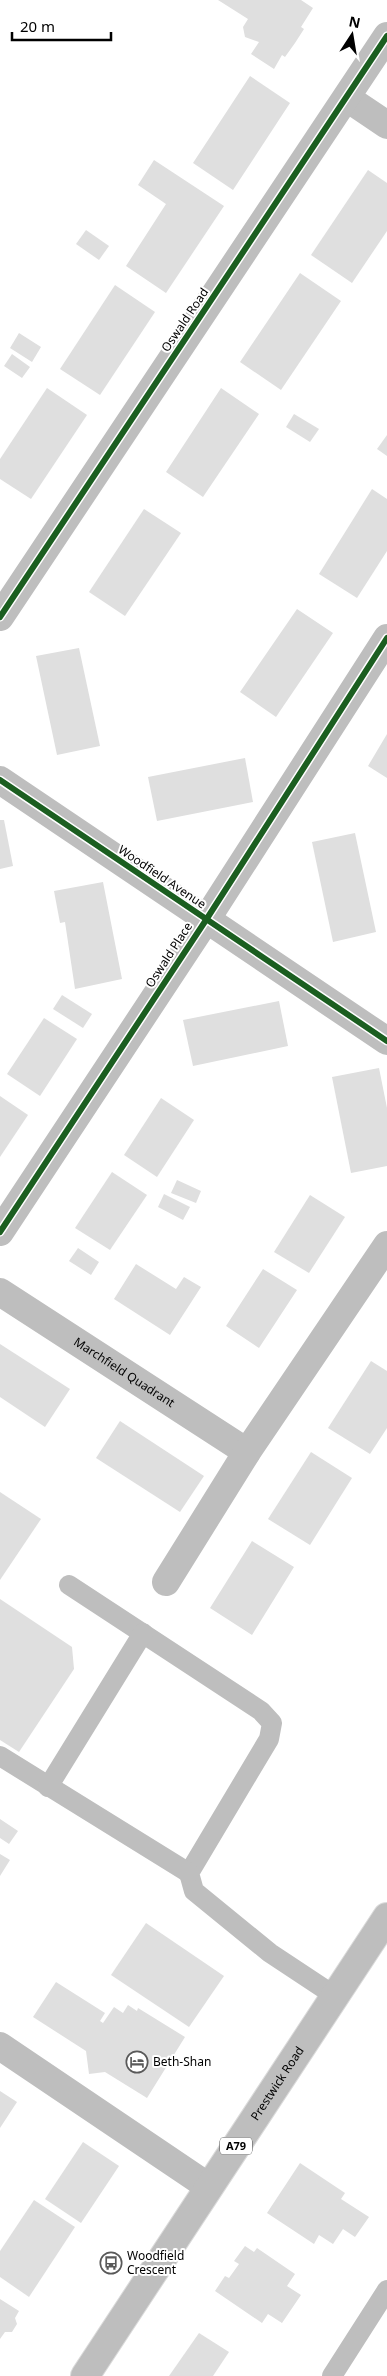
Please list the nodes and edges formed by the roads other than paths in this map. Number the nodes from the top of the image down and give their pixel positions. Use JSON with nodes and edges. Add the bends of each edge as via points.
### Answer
{"nodes":[{"id":1,"x":387,"y":36,"type":"edge"},
{"id":2,"x":347,"y":98,"type":"junction"},
{"id":3,"x":387,"y":125,"type":"edge"},
{"id":4,"x":0,"y":616,"type":"edge"},
{"id":5,"x":387,"y":638,"type":"edge"},
{"id":6,"x":0,"y":780,"type":"edge"},
{"id":7,"x":206,"y":920,"type":"junction"},
{"id":8,"x":387,"y":1042,"type":"edge"},
{"id":9,"x":0,"y":1232,"type":"edge"},
{"id":10,"x":387,"y":1245,"type":"edge"},
{"id":11,"x":0,"y":1292,"type":"edge"},
{"id":12,"x":247,"y":1452,"type":"junction"},
{"id":13,"x":166,"y":1582,"type":"dead end"},
{"id":14,"x":70,"y":1585,"type":"dead end"},
{"id":15,"x":143,"y":1634,"type":"junction"},
{"id":16,"x":0,"y":1756,"type":"edge"},
{"id":17,"x":48,"y":1787,"type":"junction"},
{"id":18,"x":189,"y":1873,"type":"junction"},
{"id":19,"x":387,"y":1916,"type":"edge"},
{"id":20,"x":335,"y":1996,"type":"junction"},
{"id":21,"x":0,"y":2046,"type":"edge"},
{"id":22,"x":209,"y":2187,"type":"junction"},
{"id":23,"x":387,"y":2290,"type":"edge"},
{"id":24,"x":85,"y":2376,"type":"edge"},
{"id":25,"x":332,"y":2376,"type":"edge"}],
"edges":[{"from":1,"to":2,"type":"street","name":"Oswald Road"},
{"from":2,"to":3,"type":"street"},
{"from":2,"to":4,"type":"street","name":"Oswald Road"},
{"from":5,"to":7,"type":"street","name":"Oswald Place"},
{"from":6,"to":7,"type":"street","name":"Woodfield Avenue"},
{"from":7,"to":8,"type":"street","name":"Woodfield Avenue"},
{"from":7,"to":9,"type":"street","name":"Oswald Place"},
{"from":10,"to":12,"type":"street"},
{"from":11,"to":12,"type":"street","name":"Marchfield Quadrant"},
{"from":12,"to":13,"type":"street"},
{"from":14,"to":15,"type":"lane"},
{"from":15,"to":17,"type":"lane"},
{"from":15,"to":18,"type":"lane","via":[[261,1711],[272,1724],[269,1739]]},
{"from":16,"to":17,"type":"lane"},
{"from":17,"to":18,"type":"lane"},
{"from":18,"to":20,"type":"lane","via":[[194,1891],[270,1953]]},
{"from":19,"to":20,"type":"street","name":"Prestwick Road","number":"A79"},
{"from":20,"to":22,"type":"street","name":"Prestwick Road","number":"A79"},
{"from":21,"to":22,"type":"street"},
{"from":22,"to":24,"type":"street","name":"Prestwick Road","number":"A79"},
{"from":23,"to":25,"type":"lane"}]}
